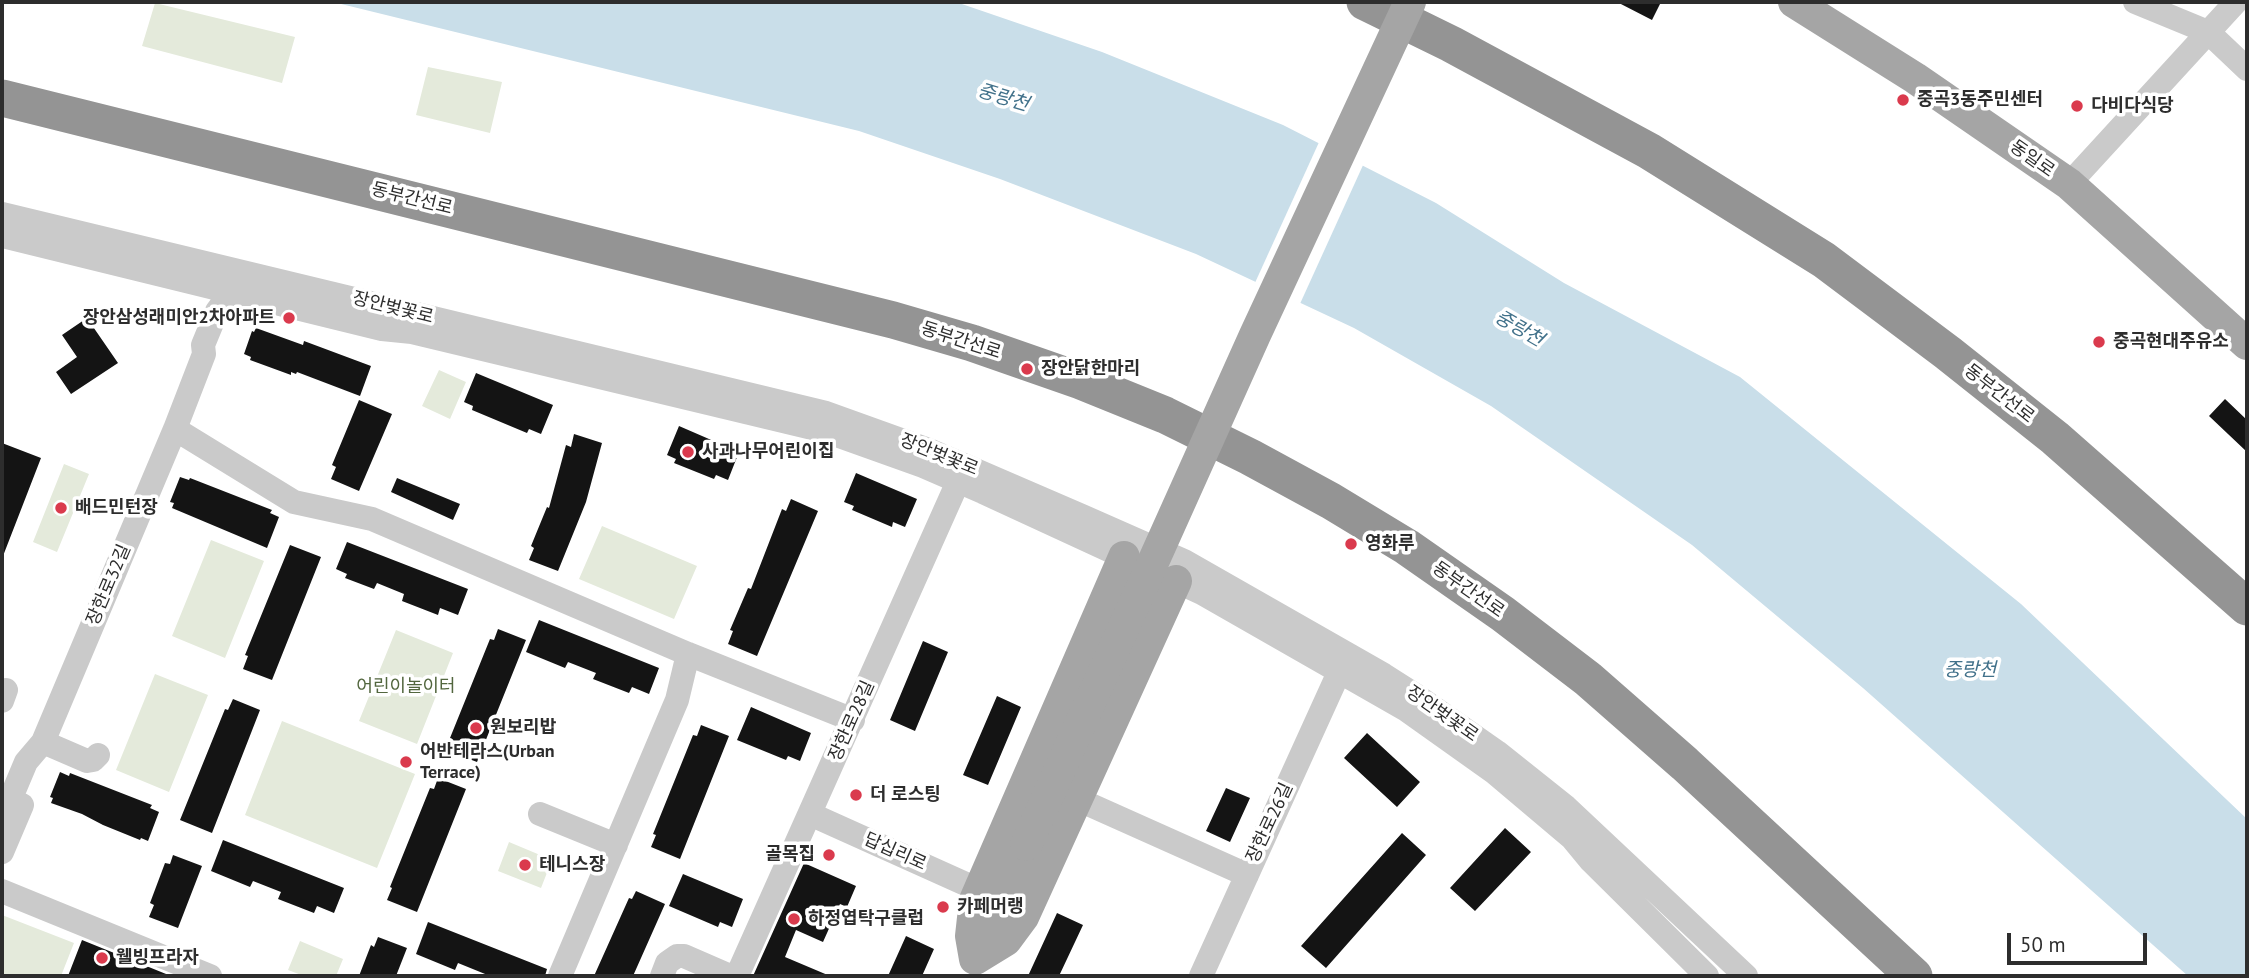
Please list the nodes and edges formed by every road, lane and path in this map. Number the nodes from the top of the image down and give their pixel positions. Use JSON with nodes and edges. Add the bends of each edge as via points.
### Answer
{"nodes":[{"id":1,"x":1366,"y":2,"type":"edge"},
{"id":2,"x":1410,"y":2,"type":"edge"},
{"id":3,"x":2135,"y":2,"type":"edge"},
{"id":4,"x":2236,"y":2,"type":"edge"},
{"id":5,"x":1814,"y":7,"type":"edge"},
{"id":6,"x":2208,"y":33,"type":"junction"},
{"id":7,"x":2247,"y":69,"type":"edge"},
{"id":8,"x":2,"y":98,"type":"edge"},
{"id":9,"x":2069,"y":184,"type":"junction"},
{"id":10,"x":2,"y":214,"type":"edge"},
{"id":11,"x":2,"y":236,"type":"edge"},
{"id":12,"x":233,"y":281,"type":"junction"},
{"id":13,"x":2247,"y":344,"type":"edge"},
{"id":14,"x":175,"y":429,"type":"junction"},
{"id":15,"x":962,"y":473,"type":"junction"},
{"id":16,"x":1124,"y":557,"type":"junction"},
{"id":17,"x":1176,"y":581,"type":"junction"},
{"id":18,"x":2247,"y":607,"type":"edge"},
{"id":19,"x":688,"y":654,"type":"junction"},
{"id":20,"x":1340,"y":670,"type":"junction"},
{"id":21,"x":853,"y":720,"type":"junction"},
{"id":22,"x":43,"y":742,"type":"junction"},
{"id":23,"x":98,"y":755,"type":"dead end"},
{"id":24,"x":1077,"y":799,"type":"junction"},
{"id":25,"x":540,"y":814,"type":"dead end"},
{"id":26,"x":810,"y":814,"type":"junction"},
{"id":27,"x":2,"y":819,"type":"edge"},
{"id":28,"x":616,"y":845,"type":"junction"},
{"id":29,"x":2,"y":852,"type":"edge"},
{"id":30,"x":1247,"y":875,"type":"junction"},
{"id":31,"x":979,"y":890,"type":"junction"},
{"id":32,"x":2,"y":891,"type":"edge"},
{"id":33,"x":971,"y":968,"type":"edge"},
{"id":34,"x":171,"y":969,"type":"edge"},
{"id":35,"x":209,"y":976,"type":"edge"},
{"id":36,"x":560,"y":976,"type":"edge"},
{"id":37,"x":662,"y":976,"type":"edge"},
{"id":38,"x":730,"y":976,"type":"edge"},
{"id":39,"x":737,"y":976,"type":"edge"},
{"id":40,"x":1201,"y":976,"type":"edge"},
{"id":41,"x":1707,"y":976,"type":"edge"},
{"id":42,"x":1746,"y":976,"type":"edge"},
{"id":43,"x":1914,"y":976,"type":"edge"}],
"edges":[{"from":1,"to":18,"type":"highway","name":"동부간선로","via":[[1637,145],[1824,260],[2055,438]]},
{"from":2,"to":33,"type":"main road","bridge":true,"via":[[1260,323]]},
{"from":3,"to":6,"type":"street"},
{"from":4,"to":6,"type":"street"},
{"from":5,"to":9,"type":"main road","name":"동일로"},
{"from":6,"to":7,"type":"street"},
{"from":6,"to":9,"type":"street"},
{"from":8,"to":43,"type":"highway","name":"동부간선로","via":[[893,320],[972,343],[1165,415],[1331,501],[1503,614],[1588,679],[1685,764]]},
{"from":9,"to":13,"type":"main road","name":"동일로"},
{"from":10,"to":12,"type":"street","name":"장안벚꽃로"},
{"from":11,"to":12,"type":"street","name":"장안벚꽃로"},
{"from":12,"to":14,"type":"street","name":"장한로32길","via":[[203,345],[204,354]]},
{"from":12,"to":14,"type":"street","name":"장한로32길","via":[[231,315],[209,383]]},
{"from":12,"to":15,"type":"street","name":"장안벚꽃로","via":[[382,329],[412,332],[811,428]]},
{"from":14,"to":19,"type":"street","via":[[294,502],[372,519]]},
{"from":14,"to":22,"type":"street","name":"장한로32길"},
{"from":15,"to":16,"type":"street","name":"장안벚꽃로"},
{"from":15,"to":21,"type":"street","name":"장한로28길"},
{"from":15,"to":42,"type":"street","name":"장안벚꽃로","via":[[1184,561],[1417,696],[1566,807]]},
{"from":16,"to":17,"type":"street","name":"장안벚꽃로"},
{"from":16,"to":31,"type":"main road"},
{"from":17,"to":20,"type":"street","name":"장안벚꽃로"},
{"from":17,"to":24,"type":"main road"},
{"from":19,"to":21,"type":"street"},
{"from":19,"to":28,"type":"street","via":[[677,700]]},
{"from":20,"to":30,"type":"street","name":"장한로26길"},
{"from":20,"to":41,"type":"street","name":"장안벚꽃로","via":[[1405,709],[1527,798]]},
{"from":21,"to":26,"type":"street","name":"장한로28길"},
{"from":22,"to":23,"type":"street","via":[[87,761]]},
{"from":22,"to":27,"type":"street","name":"장한로32길","via":[[26,761]]},
{"from":22,"to":29,"type":"street","name":"장한로32길","via":[[41,767]]},
{"from":24,"to":30,"type":"street"},
{"from":24,"to":33,"type":"main road","via":[[1023,917],[1006,940]]},
{"from":25,"to":28,"type":"street"},
{"from":26,"to":31,"type":"street","name":"답십리로"},
{"from":26,"to":39,"type":"street","name":"장한로28길"},
{"from":28,"to":36,"type":"street"},
{"from":30,"to":40,"type":"street","name":"장한로26길"},
{"from":31,"to":33,"type":"main road","via":[[972,922]]},
{"from":32,"to":34,"type":"street"},
{"from":34,"to":35,"type":"street"},
{"from":37,"to":38,"type":"street","via":[[667,963],[684,956]]}]}
